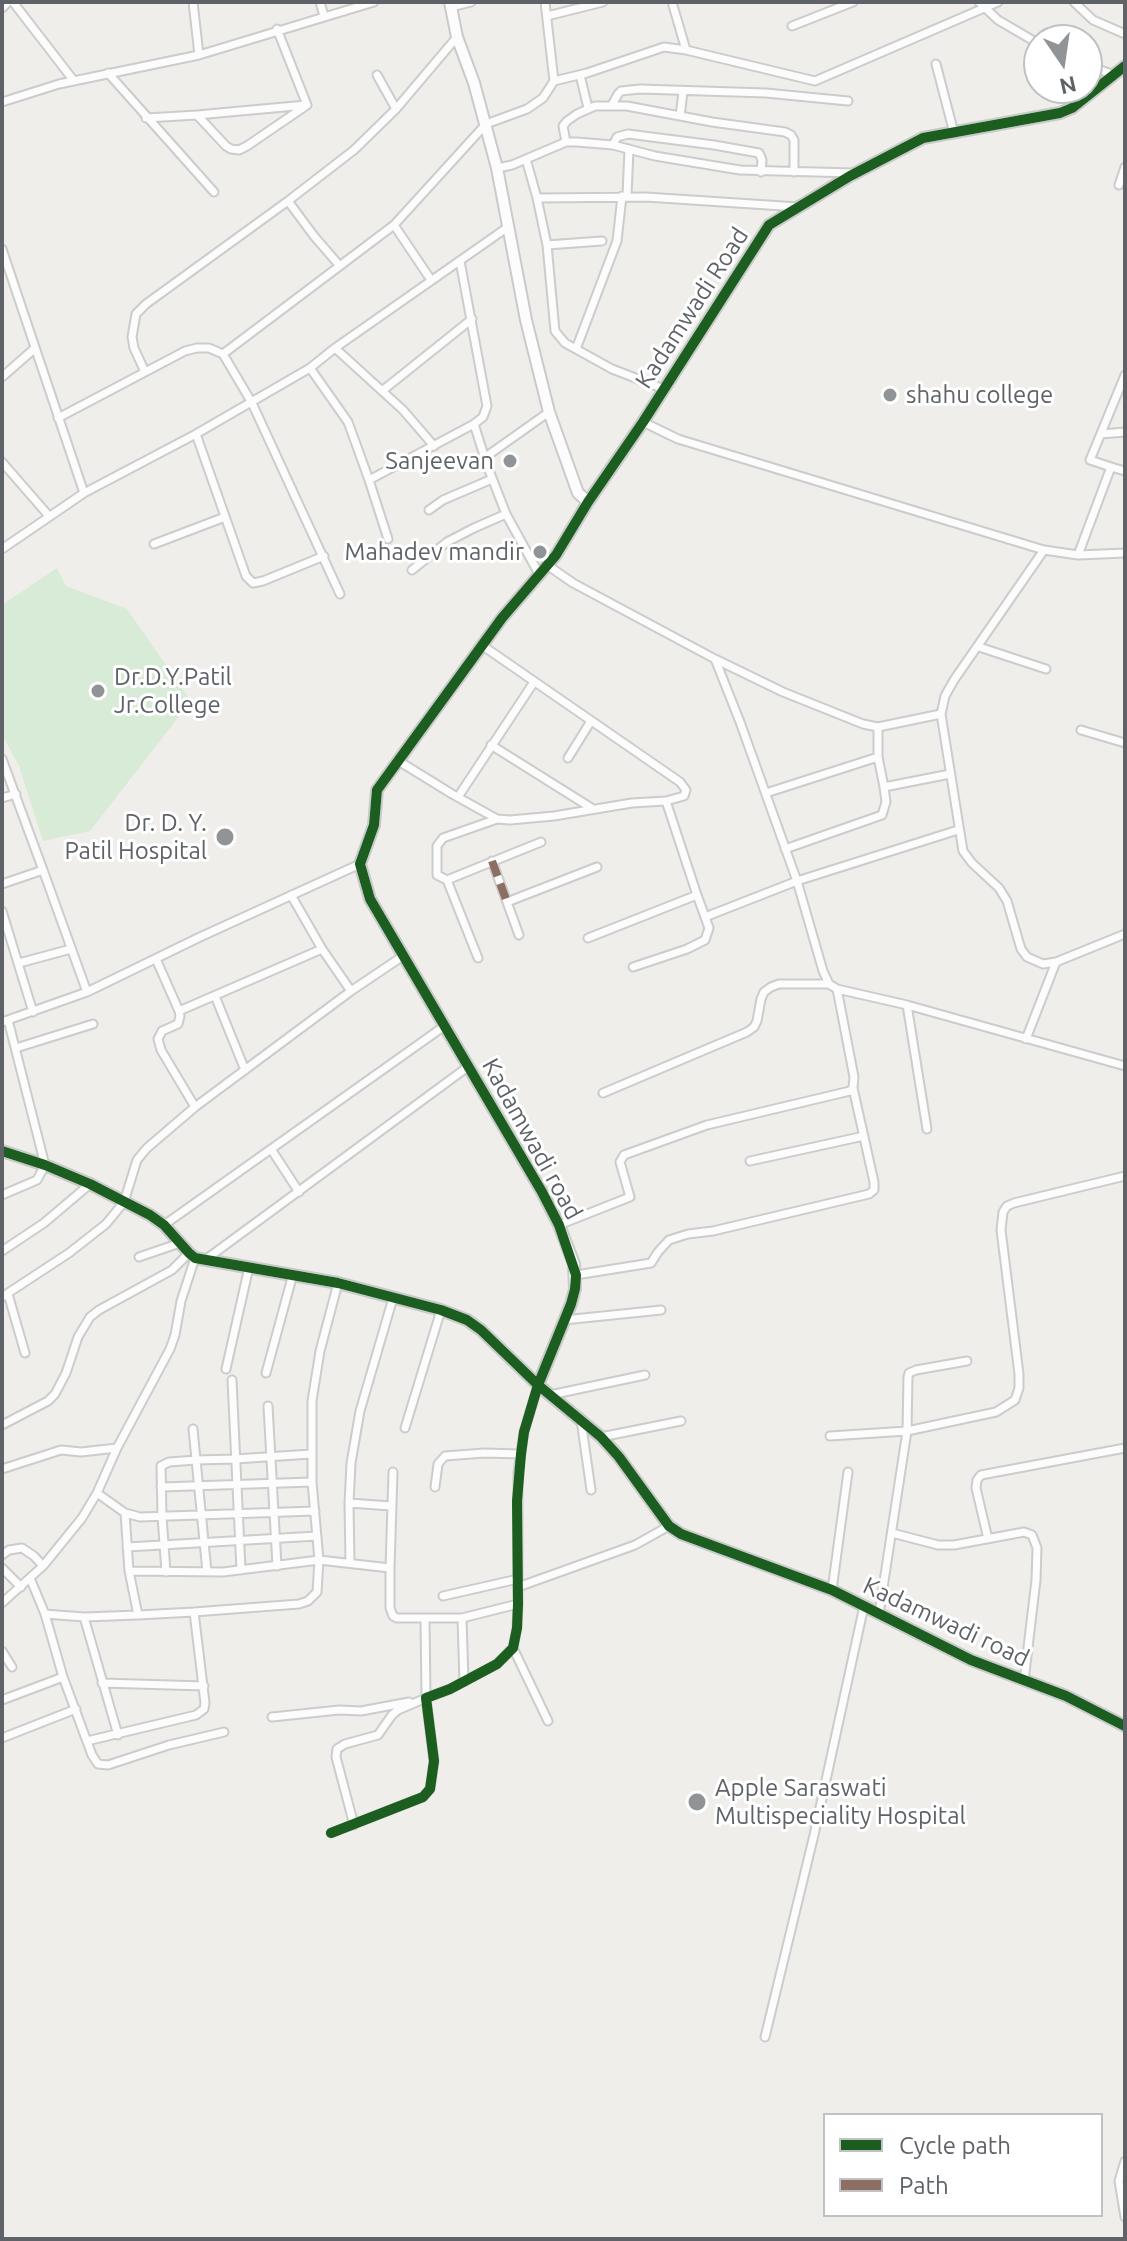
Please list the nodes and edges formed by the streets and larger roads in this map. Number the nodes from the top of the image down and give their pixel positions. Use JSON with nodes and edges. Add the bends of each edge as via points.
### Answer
{"nodes":[{"id":1,"x":11,"y":2,"type":"edge"},
{"id":2,"x":193,"y":2,"type":"edge"},
{"id":3,"x":320,"y":2,"type":"edge"},
{"id":4,"x":374,"y":2,"type":"edge"},
{"id":5,"x":471,"y":2,"type":"edge"},
{"id":6,"x":545,"y":2,"type":"edge"},
{"id":7,"x":603,"y":2,"type":"edge"},
{"id":8,"x":672,"y":2,"type":"edge"},
{"id":9,"x":853,"y":2,"type":"edge"},
{"id":10,"x":998,"y":2,"type":"edge"},
{"id":11,"x":1074,"y":2,"type":"edge"},
{"id":12,"x":450,"y":4,"type":"edge"},
{"id":13,"x":982,"y":5,"type":"edge"},
{"id":14,"x":2,"y":8,"type":"edge"},
{"id":15,"x":324,"y":16,"type":"junction"},
{"id":16,"x":547,"y":16,"type":"junction"},
{"id":17,"x":792,"y":26,"type":"dead end"},
{"id":18,"x":277,"y":29,"type":"junction"},
{"id":19,"x":1125,"y":34,"type":"edge"},
{"id":20,"x":1023,"y":35,"type":"edge"},
{"id":21,"x":457,"y":37,"type":"junction"},
{"id":22,"x":686,"y":50,"type":"junction"},
{"id":23,"x":199,"y":55,"type":"junction"},
{"id":24,"x":936,"y":64,"type":"dead end"},
{"id":25,"x":1125,"y":66,"type":"edge"},
{"id":26,"x":1103,"y":71,"type":"edge"},
{"id":27,"x":108,"y":73,"type":"junction"},
{"id":28,"x":377,"y":75,"type":"dead end"},
{"id":29,"x":580,"y":75,"type":"junction"},
{"id":30,"x":1114,"y":75,"type":"junction"},
{"id":31,"x":74,"y":81,"type":"junction"},
{"id":32,"x":554,"y":81,"type":"junction"},
{"id":33,"x":683,"y":92,"type":"junction"},
{"id":34,"x":848,"y":101,"type":"dead end"},
{"id":35,"x":2,"y":102,"type":"edge"},
{"id":36,"x":307,"y":105,"type":"junction"},
{"id":37,"x":612,"y":105,"type":"junction"},
{"id":38,"x":588,"y":108,"type":"junction"},
{"id":39,"x":396,"y":109,"type":"junction"},
{"id":40,"x":197,"y":115,"type":"junction"},
{"id":41,"x":680,"y":116,"type":"junction"},
{"id":42,"x":146,"y":118,"type":"junction"},
{"id":43,"x":486,"y":124,"type":"junction"},
{"id":44,"x":954,"y":133,"type":"junction"},
{"id":45,"x":566,"y":142,"type":"junction"},
{"id":46,"x":613,"y":145,"type":"junction"},
{"id":47,"x":629,"y":149,"type":"junction"},
{"id":48,"x":526,"y":159,"type":"junction"},
{"id":49,"x":1125,"y":167,"type":"edge"},
{"id":50,"x":497,"y":168,"type":"junction"},
{"id":51,"x":761,"y":172,"type":"junction"},
{"id":52,"x":794,"y":172,"type":"junction"},
{"id":53,"x":856,"y":174,"type":"junction"},
{"id":54,"x":1119,"y":185,"type":"dead end"},
{"id":55,"x":214,"y":192,"type":"dead end"},
{"id":56,"x":624,"y":196,"type":"junction"},
{"id":57,"x":537,"y":198,"type":"junction"},
{"id":58,"x":288,"y":201,"type":"junction"},
{"id":59,"x":800,"y":207,"type":"junction"},
{"id":60,"x":394,"y":225,"type":"junction"},
{"id":61,"x":508,"y":227,"type":"junction"},
{"id":62,"x":602,"y":241,"type":"dead end"},
{"id":63,"x":547,"y":245,"type":"junction"},
{"id":64,"x":2,"y":249,"type":"edge"},
{"id":65,"x":460,"y":261,"type":"junction"},
{"id":66,"x":339,"y":265,"type":"junction"},
{"id":67,"x":431,"y":280,"type":"junction"},
{"id":68,"x":472,"y":319,"type":"junction"},
{"id":69,"x":335,"y":348,"type":"junction"},
{"id":70,"x":34,"y":349,"type":"junction"},
{"id":71,"x":576,"y":349,"type":"junction"},
{"id":72,"x":223,"y":354,"type":"junction"},
{"id":73,"x":310,"y":368,"type":"junction"},
{"id":74,"x":145,"y":372,"type":"junction"},
{"id":75,"x":1125,"y":375,"type":"edge"},
{"id":76,"x":2,"y":377,"type":"edge"},
{"id":77,"x":664,"y":389,"type":"junction"},
{"id":78,"x":382,"y":391,"type":"junction"},
{"id":79,"x":252,"y":403,"type":"junction"},
{"id":80,"x":549,"y":412,"type":"junction"},
{"id":81,"x":58,"y":418,"type":"junction"},
{"id":82,"x":643,"y":422,"type":"junction"},
{"id":83,"x":474,"y":424,"type":"junction"},
{"id":84,"x":1125,"y":432,"type":"edge"},
{"id":85,"x":196,"y":434,"type":"junction"},
{"id":86,"x":1101,"y":434,"type":"junction"},
{"id":87,"x":434,"y":446,"type":"junction"},
{"id":88,"x":484,"y":458,"type":"junction"},
{"id":89,"x":2,"y":462,"type":"edge"},
{"id":90,"x":1111,"y":467,"type":"junction"},
{"id":91,"x":1125,"y":471,"type":"edge"},
{"id":92,"x":492,"y":479,"type":"junction"},
{"id":93,"x":369,"y":480,"type":"junction"},
{"id":94,"x":84,"y":493,"type":"junction"},
{"id":95,"x":588,"y":502,"type":"junction"},
{"id":96,"x":429,"y":510,"type":"dead end"},
{"id":97,"x":506,"y":514,"type":"junction"},
{"id":98,"x":49,"y":516,"type":"junction"},
{"id":99,"x":225,"y":517,"type":"junction"},
{"id":100,"x":388,"y":539,"type":"dead end"},
{"id":101,"x":154,"y":544,"type":"dead end"},
{"id":102,"x":2,"y":549,"type":"edge"},
{"id":103,"x":1044,"y":550,"type":"junction"},
{"id":104,"x":1125,"y":553,"type":"edge"},
{"id":105,"x":1078,"y":555,"type":"junction"},
{"id":106,"x":324,"y":556,"type":"junction"},
{"id":107,"x":412,"y":570,"type":"dead end"},
{"id":108,"x":543,"y":570,"type":"junction"},
{"id":109,"x":340,"y":594,"type":"dead end"},
{"id":110,"x":483,"y":646,"type":"junction"},
{"id":111,"x":979,"y":647,"type":"junction"},
{"id":112,"x":715,"y":659,"type":"junction"},
{"id":113,"x":1046,"y":669,"type":"dead end"},
{"id":114,"x":534,"y":682,"type":"junction"},
{"id":115,"x":941,"y":714,"type":"junction"},
{"id":116,"x":591,"y":721,"type":"junction"},
{"id":117,"x":878,"y":727,"type":"junction"},
{"id":118,"x":1081,"y":730,"type":"dead end"},
{"id":119,"x":1125,"y":743,"type":"edge"},
{"id":120,"x":491,"y":745,"type":"junction"},
{"id":121,"x":878,"y":757,"type":"junction"},
{"id":122,"x":568,"y":758,"type":"dead end"},
{"id":123,"x":2,"y":759,"type":"edge"},
{"id":124,"x":397,"y":760,"type":"junction"},
{"id":125,"x":950,"y":774,"type":"junction"},
{"id":126,"x":884,"y":787,"type":"junction"},
{"id":127,"x":766,"y":793,"type":"junction"},
{"id":128,"x":16,"y":794,"type":"junction"},
{"id":129,"x":458,"y":797,"type":"junction"},
{"id":130,"x":2,"y":798,"type":"edge"},
{"id":131,"x":666,"y":801,"type":"junction"},
{"id":132,"x":593,"y":809,"type":"junction"},
{"id":133,"x":497,"y":819,"type":"junction"},
{"id":134,"x":958,"y":830,"type":"junction"},
{"id":135,"x":541,"y":842,"type":"dead end"},
{"id":136,"x":785,"y":849,"type":"junction"},
{"id":137,"x":492,"y":861,"type":"junction"},
{"id":138,"x":360,"y":864,"type":"junction"},
{"id":139,"x":597,"y":867,"type":"dead end"},
{"id":140,"x":43,"y":870,"type":"junction"},
{"id":141,"x":447,"y":880,"type":"junction"},
{"id":142,"x":797,"y":881,"type":"junction"},
{"id":143,"x":2,"y":884,"type":"edge"},
{"id":144,"x":291,"y":895,"type":"junction"},
{"id":145,"x":697,"y":895,"type":"junction"},
{"id":146,"x":507,"y":902,"type":"junction"},
{"id":147,"x":2,"y":911,"type":"edge"},
{"id":148,"x":705,"y":917,"type":"junction"},
{"id":149,"x":1125,"y":934,"type":"edge"},
{"id":150,"x":519,"y":935,"type":"dead end"},
{"id":151,"x":588,"y":938,"type":"dead end"},
{"id":152,"x":71,"y":949,"type":"junction"},
{"id":153,"x":322,"y":949,"type":"junction"},
{"id":154,"x":403,"y":956,"type":"junction"},
{"id":155,"x":478,"y":958,"type":"dead end"},
{"id":156,"x":156,"y":959,"type":"junction"},
{"id":157,"x":1056,"y":962,"type":"junction"},
{"id":158,"x":19,"y":963,"type":"junction"},
{"id":159,"x":633,"y":967,"type":"dead end"},
{"id":160,"x":829,"y":984,"type":"junction"},
{"id":161,"x":837,"y":989,"type":"junction"},
{"id":162,"x":351,"y":991,"type":"junction"},
{"id":163,"x":87,"y":992,"type":"junction"},
{"id":164,"x":215,"y":996,"type":"junction"},
{"id":165,"x":907,"y":1005,"type":"junction"},
{"id":166,"x":179,"y":1011,"type":"junction"},
{"id":167,"x":33,"y":1012,"type":"junction"},
{"id":168,"x":5,"y":1021,"type":"edge"},
{"id":169,"x":93,"y":1024,"type":"dead end"},
{"id":170,"x":443,"y":1027,"type":"junction"},
{"id":171,"x":1026,"y":1039,"type":"junction"},
{"id":172,"x":16,"y":1048,"type":"junction"},
{"id":173,"x":469,"y":1066,"type":"junction"},
{"id":174,"x":1125,"y":1066,"type":"edge"},
{"id":175,"x":245,"y":1070,"type":"junction"},
{"id":176,"x":853,"y":1088,"type":"junction"},
{"id":177,"x":603,"y":1093,"type":"dead end"},
{"id":178,"x":195,"y":1107,"type":"junction"},
{"id":179,"x":927,"y":1129,"type":"dead end"},
{"id":180,"x":864,"y":1136,"type":"junction"},
{"id":181,"x":271,"y":1149,"type":"junction"},
{"id":182,"x":2,"y":1151,"type":"edge"},
{"id":183,"x":750,"y":1161,"type":"dead end"},
{"id":184,"x":45,"y":1165,"type":"junction"},
{"id":185,"x":1125,"y":1176,"type":"edge"},
{"id":186,"x":90,"y":1184,"type":"junction"},
{"id":187,"x":299,"y":1192,"type":"junction"},
{"id":188,"x":2,"y":1195,"type":"edge"},
{"id":189,"x":124,"y":1202,"type":"junction"},
{"id":190,"x":164,"y":1225,"type":"junction"},
{"id":191,"x":559,"y":1225,"type":"junction"},
{"id":192,"x":180,"y":1243,"type":"junction"},
{"id":193,"x":2,"y":1251,"type":"edge"},
{"id":194,"x":139,"y":1257,"type":"dead end"},
{"id":195,"x":196,"y":1257,"type":"junction"},
{"id":196,"x":249,"y":1267,"type":"junction"},
{"id":197,"x":293,"y":1274,"type":"junction"},
{"id":198,"x":576,"y":1275,"type":"junction"},
{"id":199,"x":338,"y":1283,"type":"junction"},
{"id":200,"x":5,"y":1296,"type":"edge"},
{"id":201,"x":393,"y":1298,"type":"junction"},
{"id":202,"x":441,"y":1310,"type":"junction"},
{"id":203,"x":661,"y":1310,"type":"dead end"},
{"id":204,"x":564,"y":1320,"type":"junction"},
{"id":205,"x":25,"y":1353,"type":"dead end"},
{"id":206,"x":967,"y":1361,"type":"dead end"},
{"id":207,"x":226,"y":1369,"type":"dead end"},
{"id":208,"x":266,"y":1373,"type":"dead end"},
{"id":209,"x":645,"y":1375,"type":"dead end"},
{"id":210,"x":232,"y":1380,"type":"dead end"},
{"id":211,"x":538,"y":1385,"type":"junction"},
{"id":212,"x":550,"y":1395,"type":"junction"},
{"id":213,"x":268,"y":1406,"type":"dead end"},
{"id":214,"x":580,"y":1418,"type":"junction"},
{"id":215,"x":681,"y":1421,"type":"dead end"},
{"id":216,"x":2,"y":1425,"type":"edge"},
{"id":217,"x":405,"y":1428,"type":"dead end"},
{"id":218,"x":193,"y":1429,"type":"dead end"},
{"id":219,"x":907,"y":1431,"type":"junction"},
{"id":220,"x":830,"y":1436,"type":"dead end"},
{"id":221,"x":601,"y":1437,"type":"junction"},
{"id":222,"x":117,"y":1448,"type":"junction"},
{"id":223,"x":1125,"y":1448,"type":"edge"},
{"id":224,"x":311,"y":1454,"type":"junction"},
{"id":225,"x":521,"y":1454,"type":"junction"},
{"id":226,"x":270,"y":1457,"type":"junction"},
{"id":227,"x":235,"y":1459,"type":"junction"},
{"id":228,"x":196,"y":1460,"type":"junction"},
{"id":229,"x":2,"y":1469,"type":"edge"},
{"id":230,"x":393,"y":1472,"type":"dead end"},
{"id":231,"x":848,"y":1472,"type":"dead end"},
{"id":232,"x":312,"y":1482,"type":"junction"},
{"id":233,"x":271,"y":1484,"type":"junction"},
{"id":234,"x":236,"y":1485,"type":"junction"},
{"id":235,"x":161,"y":1487,"type":"junction"},
{"id":236,"x":198,"y":1487,"type":"junction"},
{"id":237,"x":435,"y":1487,"type":"dead end"},
{"id":238,"x":591,"y":1490,"type":"dead end"},
{"id":239,"x":97,"y":1493,"type":"junction"},
{"id":240,"x":349,"y":1503,"type":"junction"},
{"id":241,"x":391,"y":1506,"type":"junction"},
{"id":242,"x":274,"y":1511,"type":"junction"},
{"id":243,"x":315,"y":1511,"type":"junction"},
{"id":244,"x":125,"y":1513,"type":"junction"},
{"id":245,"x":237,"y":1514,"type":"junction"},
{"id":246,"x":201,"y":1515,"type":"junction"},
{"id":247,"x":162,"y":1516,"type":"junction"},
{"id":248,"x":669,"y":1526,"type":"junction"},
{"id":249,"x":892,"y":1533,"type":"junction"},
{"id":250,"x":317,"y":1536,"type":"junction"},
{"id":251,"x":275,"y":1538,"type":"junction"},
{"id":252,"x":988,"y":1539,"type":"junction"},
{"id":253,"x":239,"y":1540,"type":"junction"},
{"id":254,"x":204,"y":1542,"type":"junction"},
{"id":255,"x":164,"y":1544,"type":"junction"},
{"id":256,"x":127,"y":1547,"type":"junction"},
{"id":257,"x":2,"y":1555,"type":"edge"},
{"id":258,"x":319,"y":1560,"type":"junction"},
{"id":259,"x":350,"y":1563,"type":"junction"},
{"id":260,"x":43,"y":1566,"type":"junction"},
{"id":261,"x":277,"y":1566,"type":"junction"},
{"id":262,"x":2,"y":1568,"type":"edge"},
{"id":263,"x":390,"y":1568,"type":"junction"},
{"id":264,"x":241,"y":1570,"type":"junction"},
{"id":265,"x":129,"y":1571,"type":"junction"},
{"id":266,"x":166,"y":1572,"type":"junction"},
{"id":267,"x":207,"y":1572,"type":"junction"},
{"id":268,"x":30,"y":1578,"type":"junction"},
{"id":269,"x":518,"y":1583,"type":"junction"},
{"id":270,"x":21,"y":1587,"type":"junction"},
{"id":271,"x":832,"y":1590,"type":"junction"},
{"id":272,"x":443,"y":1596,"type":"dead end"},
{"id":273,"x":2,"y":1603,"type":"edge"},
{"id":274,"x":518,"y":1604,"type":"junction"},
{"id":275,"x":864,"y":1606,"type":"junction"},
{"id":276,"x":194,"y":1612,"type":"junction"},
{"id":277,"x":45,"y":1614,"type":"junction"},
{"id":278,"x":879,"y":1614,"type":"junction"},
{"id":279,"x":138,"y":1615,"type":"junction"},
{"id":280,"x":84,"y":1617,"type":"junction"},
{"id":281,"x":462,"y":1618,"type":"junction"},
{"id":282,"x":425,"y":1619,"type":"junction"},
{"id":283,"x":513,"y":1648,"type":"junction"},
{"id":284,"x":2,"y":1651,"type":"edge"},
{"id":285,"x":12,"y":1667,"type":"dead end"},
{"id":286,"x":63,"y":1677,"type":"junction"},
{"id":287,"x":1024,"y":1681,"type":"junction"},
{"id":288,"x":464,"y":1682,"type":"junction"},
{"id":289,"x":102,"y":1683,"type":"junction"},
{"id":290,"x":204,"y":1686,"type":"junction"},
{"id":291,"x":426,"y":1698,"type":"junction"},
{"id":292,"x":2,"y":1700,"type":"edge"},
{"id":293,"x":76,"y":1709,"type":"junction"},
{"id":294,"x":272,"y":1717,"type":"dead end"},
{"id":295,"x":548,"y":1721,"type":"dead end"},
{"id":296,"x":1125,"y":1726,"type":"edge"},
{"id":297,"x":224,"y":1732,"type":"dead end"},
{"id":298,"x":118,"y":1735,"type":"junction"},
{"id":299,"x":2,"y":1738,"type":"edge"},
{"id":300,"x":87,"y":1741,"type":"junction"},
{"id":301,"x":354,"y":1825,"type":"junction"},
{"id":302,"x":331,"y":1833,"type":"dead end"},
{"id":303,"x":765,"y":2037,"type":"dead end"},
{"id":304,"x":1125,"y":2161,"type":"edge"},
{"id":305,"x":1125,"y":2217,"type":"edge"}],
"edges":[{"from":1,"to":14,"type":"street"},
{"from":1,"to":31,"type":"street"},
{"from":2,"to":23,"type":"street"},
{"from":3,"to":15,"type":"street"},
{"from":4,"to":15,"type":"street"},
{"from":5,"to":12,"type":"street"},
{"from":6,"to":16,"type":"street"},
{"from":7,"to":16,"type":"street"},
{"from":8,"to":22,"type":"street"},
{"from":9,"to":17,"type":"street"},
{"from":10,"to":13,"type":"street"},
{"from":11,"to":19,"type":"street","via":[[1093,20]]},
{"from":12,"to":21,"type":"street"},
{"from":13,"to":20,"type":"street"},
{"from":13,"to":22,"type":"street","via":[[815,81]]},
{"from":15,"to":18,"type":"street"},
{"from":16,"to":32,"type":"street"},
{"from":18,"to":23,"type":"street"},
{"from":18,"to":36,"type":"street"},
{"from":21,"to":39,"type":"street"},
{"from":21,"to":43,"type":"street"},
{"from":22,"to":29,"type":"street","via":[[664,47]]},
{"from":23,"to":27,"type":"street"},
{"from":24,"to":44,"type":"street"},
{"from":25,"to":30,"type":"street","name":"Kadamwadi Road"},
{"from":26,"to":30,"type":"street"},
{"from":27,"to":31,"type":"street"},
{"from":27,"to":42,"type":"street"},
{"from":28,"to":39,"type":"street"},
{"from":29,"to":32,"type":"street"},
{"from":29,"to":38,"type":"street"},
{"from":30,"to":44,"type":"street","name":"Kadamwadi Road","via":[[1060,113]]},
{"from":31,"to":35,"type":"street"},
{"from":32,"to":43,"type":"street","via":[[536,104]]},
{"from":33,"to":34,"type":"street"},
{"from":33,"to":37,"type":"street","via":[[625,90]]},
{"from":33,"to":41,"type":"street"},
{"from":36,"to":40,"type":"street"},
{"from":36,"to":40,"type":"street","via":[[239,150],[226,146]]},
{"from":37,"to":38,"type":"street"},
{"from":37,"to":41,"type":"street"},
{"from":38,"to":45,"type":"street","via":[[563,126]]},
{"from":39,"to":58,"type":"street"},
{"from":40,"to":42,"type":"street"},
{"from":41,"to":52,"type":"street","via":[[791,135]]},
{"from":42,"to":55,"type":"street"},
{"from":43,"to":50,"type":"street"},
{"from":43,"to":60,"type":"street"},
{"from":44,"to":53,"type":"street","name":"Kadamwadi Road","via":[[923,138]]},
{"from":45,"to":46,"type":"street"},
{"from":45,"to":48,"type":"street"},
{"from":46,"to":47,"type":"street"},
{"from":46,"to":51,"type":"street","via":[[622,134],[759,153]]},
{"from":47,"to":51,"type":"street"},
{"from":47,"to":56,"type":"street"},
{"from":48,"to":50,"type":"street"},
{"from":48,"to":57,"type":"street"},
{"from":49,"to":54,"type":"street"},
{"from":50,"to":61,"type":"street"},
{"from":51,"to":52,"type":"street"},
{"from":52,"to":53,"type":"street"},
{"from":53,"to":59,"type":"street","name":"Kadamwadi Road"},
{"from":56,"to":57,"type":"street"},
{"from":56,"to":59,"type":"street"},
{"from":56,"to":71,"type":"street","via":[[617,241]]},
{"from":57,"to":63,"type":"street"},
{"from":58,"to":66,"type":"street"},
{"from":58,"to":74,"type":"street","via":[[136,314],[132,337]]},
{"from":59,"to":77,"type":"street","name":"Kadamwadi Road","via":[[769,225]]},
{"from":60,"to":66,"type":"street"},
{"from":60,"to":67,"type":"street"},
{"from":61,"to":65,"type":"street"},
{"from":61,"to":80,"type":"street"},
{"from":62,"to":63,"type":"street"},
{"from":63,"to":71,"type":"street","via":[[553,324],[565,343]]},
{"from":64,"to":70,"type":"street"},
{"from":65,"to":67,"type":"street"},
{"from":65,"to":68,"type":"street"},
{"from":66,"to":72,"type":"street"},
{"from":67,"to":69,"type":"street"},
{"from":68,"to":78,"type":"street"},
{"from":68,"to":83,"type":"street","via":[[487,406]]},
{"from":69,"to":73,"type":"street"},
{"from":69,"to":78,"type":"street"},
{"from":70,"to":76,"type":"street"},
{"from":70,"to":81,"type":"street"},
{"from":71,"to":77,"type":"street"},
{"from":72,"to":74,"type":"street","via":[[197,348]]},
{"from":72,"to":79,"type":"street"},
{"from":73,"to":79,"type":"street"},
{"from":73,"to":93,"type":"street","via":[[348,422]]},
{"from":74,"to":81,"type":"street"},
{"from":75,"to":86,"type":"street"},
{"from":77,"to":82,"type":"street","name":"Kadamwadi Road"},
{"from":78,"to":87,"type":"street"},
{"from":79,"to":85,"type":"street"},
{"from":79,"to":106,"type":"street"},
{"from":80,"to":88,"type":"street"},
{"from":80,"to":95,"type":"street","via":[[578,493]]},
{"from":81,"to":94,"type":"street"},
{"from":82,"to":95,"type":"street","name":"Kadamwadi Road"},
{"from":82,"to":103,"type":"street","via":[[678,439]]},
{"from":83,"to":87,"type":"street"},
{"from":83,"to":88,"type":"street"},
{"from":84,"to":86,"type":"street"},
{"from":85,"to":94,"type":"street"},
{"from":85,"to":99,"type":"street"},
{"from":86,"to":90,"type":"street","via":[[1090,460]]},
{"from":87,"to":93,"type":"street"},
{"from":88,"to":92,"type":"street"},
{"from":89,"to":98,"type":"street"},
{"from":90,"to":91,"type":"street"},
{"from":90,"to":105,"type":"street"},
{"from":92,"to":96,"type":"street"},
{"from":92,"to":97,"type":"street"},
{"from":93,"to":100,"type":"street"},
{"from":94,"to":98,"type":"street"},
{"from":95,"to":108,"type":"street"},
{"from":97,"to":107,"type":"street","via":[[447,542]]},
{"from":97,"to":108,"type":"street"},
{"from":98,"to":102,"type":"street"},
{"from":99,"to":101,"type":"street"},
{"from":99,"to":106,"type":"street","via":[[253,583]]},
{"from":103,"to":105,"type":"street"},
{"from":103,"to":111,"type":"street"},
{"from":104,"to":105,"type":"street"},
{"from":106,"to":109,"type":"street"},
{"from":108,"to":110,"type":"street"},
{"from":108,"to":112,"type":"street"},
{"from":110,"to":114,"type":"street"},
{"from":110,"to":124,"type":"street"},
{"from":111,"to":113,"type":"street"},
{"from":111,"to":115,"type":"street","via":[[945,696]]},
{"from":112,"to":117,"type":"street","via":[[840,716]]},
{"from":112,"to":127,"type":"street"},
{"from":114,"to":116,"type":"street"},
{"from":114,"to":120,"type":"street"},
{"from":115,"to":117,"type":"street"},
{"from":115,"to":125,"type":"street"},
{"from":116,"to":122,"type":"street"},
{"from":116,"to":131,"type":"street","via":[[684,786],[684,796]]},
{"from":117,"to":121,"type":"street"},
{"from":118,"to":119,"type":"street"},
{"from":120,"to":129,"type":"street"},
{"from":120,"to":132,"type":"street"},
{"from":121,"to":126,"type":"street"},
{"from":121,"to":127,"type":"street"},
{"from":123,"to":128,"type":"street"},
{"from":124,"to":129,"type":"street"},
{"from":124,"to":138,"type":"street","via":[[377,790],[374,825]]},
{"from":125,"to":126,"type":"street"},
{"from":125,"to":134,"type":"street"},
{"from":126,"to":136,"type":"street","via":[[882,815]]},
{"from":127,"to":136,"type":"street"},
{"from":128,"to":130,"type":"street"},
{"from":128,"to":140,"type":"street"},
{"from":129,"to":133,"type":"street"},
{"from":131,"to":132,"type":"street"},
{"from":131,"to":145,"type":"street"},
{"from":132,"to":133,"type":"street"},
{"from":133,"to":141,"type":"street","via":[[440,842],[437,875]]},
{"from":134,"to":142,"type":"street"},
{"from":134,"to":157,"type":"street","via":[[963,851],[1007,901],[1021,949],[1034,961]]},
{"from":135,"to":137,"type":"street"},
{"from":136,"to":142,"type":"street"},
{"from":137,"to":141,"type":"street"},
{"from":137,"to":146,"type":"street"},
{"from":138,"to":144,"type":"street"},
{"from":138,"to":154,"type":"street","name":"Kadamwadi road","via":[[370,899]]},
{"from":139,"to":146,"type":"street"},
{"from":140,"to":143,"type":"street"},
{"from":140,"to":152,"type":"street"},
{"from":141,"to":155,"type":"street"},
{"from":142,"to":148,"type":"street"},
{"from":142,"to":160,"type":"street"},
{"from":144,"to":153,"type":"street"},
{"from":144,"to":156,"type":"street"},
{"from":145,"to":148,"type":"street"},
{"from":145,"to":151,"type":"street"},
{"from":146,"to":150,"type":"street"},
{"from":147,"to":158,"type":"street"},
{"from":148,"to":159,"type":"street","via":[[708,934],[700,943]]},
{"from":149,"to":157,"type":"street"},
{"from":152,"to":158,"type":"street"},
{"from":152,"to":163,"type":"street"},
{"from":153,"to":162,"type":"street"},
{"from":153,"to":164,"type":"street"},
{"from":154,"to":162,"type":"street"},
{"from":154,"to":170,"type":"street","name":"Kadamwadi road"},
{"from":156,"to":163,"type":"street"},
{"from":156,"to":166,"type":"street"},
{"from":157,"to":171,"type":"street"},
{"from":158,"to":167,"type":"street"},
{"from":160,"to":161,"type":"street"},
{"from":160,"to":177,"type":"street","via":[[771,987],[747,1032]]},
{"from":161,"to":165,"type":"street"},
{"from":161,"to":176,"type":"street"},
{"from":162,"to":175,"type":"street"},
{"from":163,"to":167,"type":"street"},
{"from":164,"to":166,"type":"street"},
{"from":164,"to":175,"type":"street"},
{"from":165,"to":171,"type":"street"},
{"from":165,"to":179,"type":"street"},
{"from":166,"to":178,"type":"street","via":[[178,1024],[162,1031],[159,1044]]},
{"from":167,"to":168,"type":"street"},
{"from":168,"to":172,"type":"street"},
{"from":169,"to":172,"type":"street"},
{"from":170,"to":173,"type":"street","name":"Kadamwadi road"},
{"from":170,"to":181,"type":"street"},
{"from":171,"to":174,"type":"street"},
{"from":172,"to":184,"type":"street"},
{"from":173,"to":187,"type":"street"},
{"from":173,"to":191,"type":"street","name":"Kadamwadi road"},
{"from":175,"to":178,"type":"street"},
{"from":176,"to":180,"type":"street"},
{"from":176,"to":191,"type":"street","via":[[707,1125],[624,1155],[620,1162],[630,1197]]},
{"from":178,"to":189,"type":"street","via":[[137,1160]]},
{"from":180,"to":183,"type":"street"},
{"from":180,"to":198,"type":"street","via":[[874,1182],[869,1194],[688,1234],[669,1240],[651,1263]]},
{"from":181,"to":187,"type":"street"},
{"from":181,"to":190,"type":"street"},
{"from":182,"to":184,"type":"street"},
{"from":184,"to":186,"type":"street"},
{"from":184,"to":188,"type":"street","via":[[37,1180]]},
{"from":185,"to":219,"type":"street","via":[[1007,1206],[1001,1230],[1019,1374],[1015,1400],[996,1412]]},
{"from":186,"to":189,"type":"street"},
{"from":186,"to":193,"type":"street"},
{"from":187,"to":195,"type":"street"},
{"from":189,"to":190,"type":"street"},
{"from":189,"to":200,"type":"street","via":[[106,1224]]},
{"from":190,"to":192,"type":"street"},
{"from":191,"to":198,"type":"street","name":"Kadamwadi road"},
{"from":192,"to":194,"type":"street"},
{"from":192,"to":195,"type":"street"},
{"from":195,"to":196,"type":"street","name":"Kadamwadi road"},
{"from":195,"to":216,"type":"street","via":[[90,1317],[55,1394]]},
{"from":195,"to":222,"type":"street","via":[[170,1349]]},
{"from":196,"to":197,"type":"street","name":"Kadamwadi road"},
{"from":196,"to":207,"type":"street"},
{"from":197,"to":199,"type":"street","name":"Kadamwadi road"},
{"from":197,"to":208,"type":"street"},
{"from":198,"to":204,"type":"street"},
{"from":199,"to":201,"type":"street","name":"Kadamwadi road"},
{"from":199,"to":224,"type":"street","via":[[314,1378]]},
{"from":200,"to":205,"type":"street"},
{"from":201,"to":202,"type":"street","name":"Kadamwadi road"},
{"from":201,"to":240,"type":"street","via":[[360,1411]]},
{"from":202,"to":211,"type":"street","name":"Kadamwadi road","via":[[481,1330]]},
{"from":202,"to":217,"type":"street"},
{"from":203,"to":204,"type":"street"},
{"from":204,"to":211,"type":"street"},
{"from":206,"to":219,"type":"street","via":[[909,1373]]},
{"from":209,"to":212,"type":"street"},
{"from":210,"to":227,"type":"street"},
{"from":211,"to":212,"type":"street","name":"Kadamwadi road"},
{"from":211,"to":225,"type":"street"},
{"from":212,"to":214,"type":"street","name":"Kadamwadi road"},
{"from":213,"to":226,"type":"street"},
{"from":214,"to":221,"type":"street","name":"Kadamwadi road"},
{"from":214,"to":238,"type":"street"},
{"from":215,"to":221,"type":"street"},
{"from":218,"to":228,"type":"street"},
{"from":219,"to":220,"type":"street"},
{"from":219,"to":249,"type":"street"},
{"from":221,"to":248,"type":"street","name":"Kadamwadi road"},
{"from":222,"to":229,"type":"street","via":[[61,1450]]},
{"from":222,"to":239,"type":"street"},
{"from":223,"to":252,"type":"street","via":[[981,1475],[976,1488]]},
{"from":224,"to":226,"type":"street"},
{"from":224,"to":232,"type":"street"},
{"from":225,"to":237,"type":"street","via":[[445,1456],[438,1464]]},
{"from":225,"to":269,"type":"street"},
{"from":226,"to":227,"type":"street"},
{"from":226,"to":233,"type":"street"},
{"from":227,"to":228,"type":"street"},
{"from":227,"to":234,"type":"street"},
{"from":228,"to":235,"type":"street","via":[[165,1463]]},
{"from":228,"to":236,"type":"street"},
{"from":230,"to":241,"type":"street"},
{"from":231,"to":271,"type":"street"},
{"from":232,"to":233,"type":"street"},
{"from":232,"to":243,"type":"street"},
{"from":233,"to":234,"type":"street"},
{"from":233,"to":242,"type":"street"},
{"from":234,"to":236,"type":"street"},
{"from":234,"to":245,"type":"street"},
{"from":235,"to":236,"type":"street"},
{"from":235,"to":247,"type":"street"},
{"from":236,"to":246,"type":"street"},
{"from":239,"to":244,"type":"street"},
{"from":239,"to":260,"type":"street"},
{"from":240,"to":241,"type":"street"},
{"from":240,"to":259,"type":"street"},
{"from":241,"to":263,"type":"street"},
{"from":242,"to":243,"type":"street"},
{"from":242,"to":245,"type":"street"},
{"from":242,"to":251,"type":"street"},
{"from":243,"to":250,"type":"street"},
{"from":244,"to":247,"type":"street"},
{"from":244,"to":256,"type":"street"},
{"from":245,"to":246,"type":"street"},
{"from":245,"to":253,"type":"street"},
{"from":246,"to":247,"type":"street"},
{"from":246,"to":254,"type":"street"},
{"from":247,"to":255,"type":"street"},
{"from":248,"to":269,"type":"street","via":[[635,1545]]},
{"from":248,"to":271,"type":"street","name":"Kadamwadi road"},
{"from":249,"to":252,"type":"street","via":[[938,1545]]},
{"from":249,"to":278,"type":"street"},
{"from":250,"to":251,"type":"street"},
{"from":250,"to":258,"type":"street"},
{"from":251,"to":253,"type":"street"},
{"from":251,"to":261,"type":"street"},
{"from":252,"to":287,"type":"street","via":[[1024,1532],[1035,1538],[1036,1580]]},
{"from":253,"to":254,"type":"street"},
{"from":253,"to":264,"type":"street"},
{"from":254,"to":255,"type":"street"},
{"from":254,"to":267,"type":"street"},
{"from":255,"to":256,"type":"street"},
{"from":255,"to":266,"type":"street"},
{"from":256,"to":265,"type":"street"},
{"from":257,"to":260,"type":"street","via":[[22,1548]]},
{"from":258,"to":259,"type":"street"},
{"from":258,"to":261,"type":"street"},
{"from":258,"to":276,"type":"street","via":[[319,1586],[308,1601]]},
{"from":259,"to":263,"type":"street"},
{"from":260,"to":268,"type":"street"},
{"from":261,"to":264,"type":"street"},
{"from":262,"to":270,"type":"street"},
{"from":263,"to":282,"type":"street","via":[[393,1616]]},
{"from":264,"to":267,"type":"street"},
{"from":265,"to":266,"type":"street"},
{"from":265,"to":279,"type":"street"},
{"from":266,"to":267,"type":"street"},
{"from":268,"to":270,"type":"street"},
{"from":268,"to":277,"type":"street"},
{"from":269,"to":272,"type":"street"},
{"from":269,"to":274,"type":"street"},
{"from":270,"to":273,"type":"street"},
{"from":271,"to":275,"type":"street","name":"Kadamwadi road"},
{"from":274,"to":281,"type":"street"},
{"from":274,"to":283,"type":"street"},
{"from":275,"to":278,"type":"street","name":"Kadamwadi road"},
{"from":275,"to":303,"type":"street"},
{"from":276,"to":279,"type":"street"},
{"from":276,"to":290,"type":"street"},
{"from":277,"to":280,"type":"street"},
{"from":277,"to":286,"type":"street"},
{"from":278,"to":287,"type":"street","name":"Kadamwadi road"},
{"from":279,"to":280,"type":"street"},
{"from":280,"to":289,"type":"street"},
{"from":281,"to":282,"type":"street"},
{"from":281,"to":288,"type":"street"},
{"from":282,"to":291,"type":"street"},
{"from":283,"to":288,"type":"street","via":[[497,1664]]},
{"from":283,"to":295,"type":"street"},
{"from":284,"to":285,"type":"street"},
{"from":286,"to":292,"type":"street"},
{"from":286,"to":293,"type":"street"},
{"from":287,"to":296,"type":"street","name":"Kadamwadi road"},
{"from":288,"to":291,"type":"street"},
{"from":289,"to":290,"type":"street"},
{"from":289,"to":298,"type":"street"},
{"from":290,"to":298,"type":"street","via":[[200,1713]]},
{"from":291,"to":294,"type":"street","via":[[361,1711]]},
{"from":291,"to":301,"type":"street","via":[[434,1761],[430,1789],[423,1797]]},
{"from":291,"to":301,"type":"street","via":[[398,1710],[378,1735],[337,1749]]},
{"from":293,"to":299,"type":"street"},
{"from":293,"to":300,"type":"street"},
{"from":297,"to":300,"type":"street","via":[[104,1765],[94,1760]]},
{"from":298,"to":300,"type":"street"},
{"from":301,"to":302,"type":"street"},
{"from":304,"to":305,"type":"street","via":[[1119,2181]]}]}
